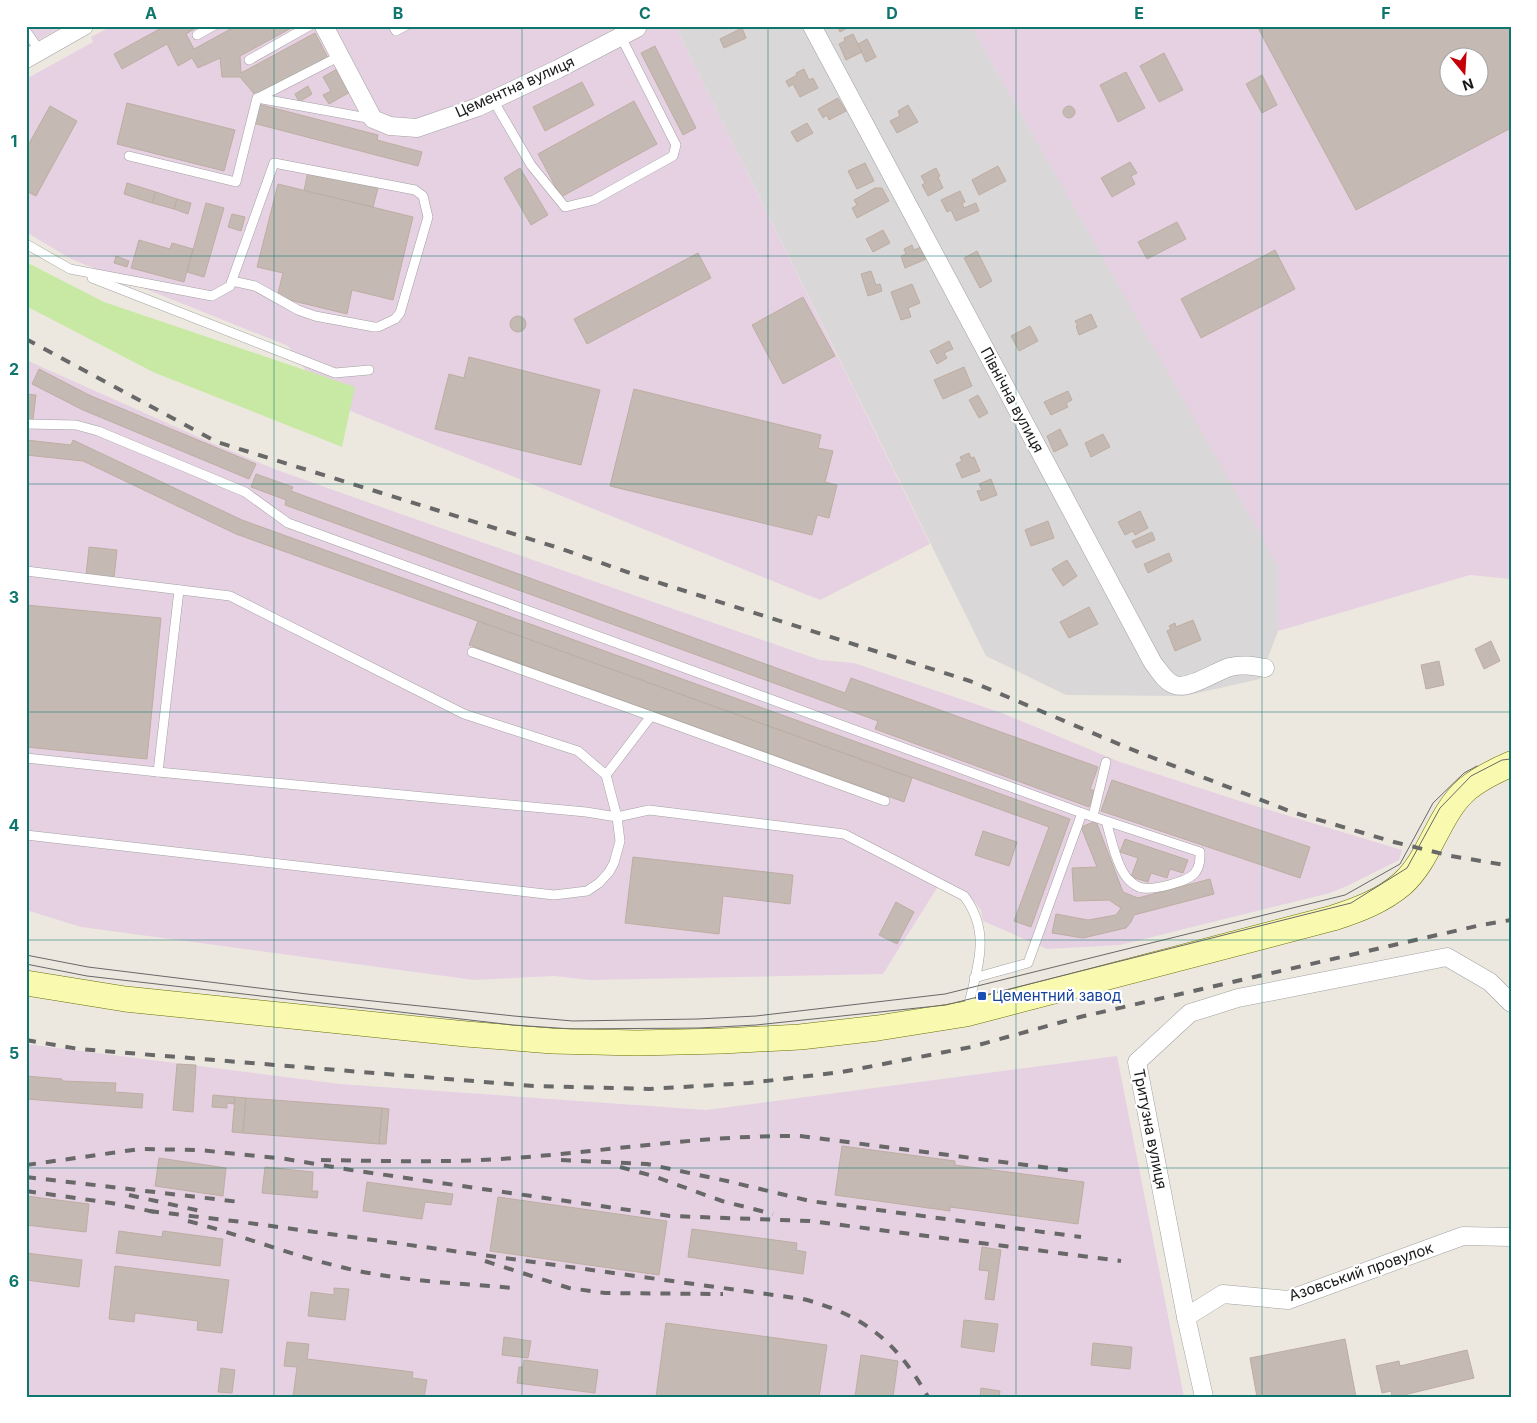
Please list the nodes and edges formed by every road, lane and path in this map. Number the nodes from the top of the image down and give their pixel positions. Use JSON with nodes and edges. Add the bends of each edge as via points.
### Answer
{"nodes":[{"id":1,"x":84,"y":26,"type":"edge"},
{"id":2,"x":213,"y":26,"type":"edge"},
{"id":3,"x":309,"y":26,"type":"edge"},
{"id":4,"x":324,"y":26,"type":"edge"},
{"id":5,"x":393,"y":26,"type":"edge"},
{"id":6,"x":406,"y":26,"type":"edge"},
{"id":7,"x":812,"y":26,"type":"edge"},
{"id":8,"x":637,"y":28,"type":"dead end"},
{"id":9,"x":26,"y":31,"type":"edge"},
{"id":10,"x":198,"y":35,"type":"dead end"},
{"id":11,"x":621,"y":37,"type":"junction"},
{"id":12,"x":33,"y":55,"type":"edge"},
{"id":13,"x":340,"y":56,"type":"junction"},
{"id":14,"x":249,"y":60,"type":"dead end"},
{"id":15,"x":257,"y":98,"type":"junction"},
{"id":16,"x":493,"y":100,"type":"junction"},
{"id":17,"x":373,"y":119,"type":"junction"},
{"id":18,"x":129,"y":156,"type":"dead end"},
{"id":19,"x":26,"y":244,"type":"edge"},
{"id":20,"x":70,"y":269,"type":"junction"},
{"id":21,"x":232,"y":281,"type":"junction"},
{"id":22,"x":368,"y":370,"type":"dead end"},
{"id":23,"x":26,"y":424,"type":"edge"},
{"id":24,"x":26,"y":571,"type":"edge"},
{"id":25,"x":179,"y":590,"type":"junction"},
{"id":26,"x":472,"y":652,"type":"dead end"},
{"id":27,"x":1265,"y":668,"type":"dead end"},
{"id":28,"x":651,"y":716,"type":"junction"},
{"id":29,"x":26,"y":758,"type":"edge"},
{"id":30,"x":1106,"y":762,"type":"dead end"},
{"id":31,"x":1511,"y":764,"type":"edge"},
{"id":32,"x":158,"y":772,"type":"junction"},
{"id":33,"x":606,"y":775,"type":"junction"},
{"id":34,"x":885,"y":801,"type":"dead end"},
{"id":35,"x":1082,"y":812,"type":"junction"},
{"id":36,"x":1093,"y":816,"type":"junction"},
{"id":37,"x":618,"y":817,"type":"junction"},
{"id":38,"x":1106,"y":821,"type":"junction"},
{"id":39,"x":26,"y":835,"type":"edge"},
{"id":40,"x":974,"y":978,"type":"junction"},
{"id":41,"x":26,"y":983,"type":"edge"},
{"id":42,"x":1511,"y":1003,"type":"edge"},
{"id":43,"x":966,"y":1014,"type":"junction"},
{"id":44,"x":1511,"y":1237,"type":"edge"},
{"id":45,"x":1186,"y":1317,"type":"junction"},
{"id":46,"x":1204,"y":1397,"type":"edge"}],
"edges":[{"from":1,"to":12,"type":"street"},
{"from":2,"to":10,"type":"lane"},
{"from":3,"to":14,"type":"lane"},
{"from":4,"to":13,"type":"street"},
{"from":5,"to":6,"type":"lane","via":[[396,31]]},
{"from":7,"to":27,"type":"street","name":"Північна вулиця","via":[[1153,663],[1175,685],[1188,684],[1228,668],[1244,665]]},
{"from":8,"to":11,"type":"street","name":"Цементна вулиця"},
{"from":9,"to":12,"type":"lane"},
{"from":11,"to":16,"type":"street","name":"Цементна вулиця"},
{"from":11,"to":16,"type":"lane","via":[[676,145],[673,156],[594,200],[565,207],[531,165]]},
{"from":13,"to":15,"type":"lane"},
{"from":13,"to":17,"type":"street"},
{"from":15,"to":17,"type":"lane"},
{"from":15,"to":18,"type":"lane","via":[[236,182]]},
{"from":16,"to":17,"type":"street","name":"Цементна вулиця","via":[[417,128],[390,126]]},
{"from":19,"to":20,"type":"lane"},
{"from":20,"to":21,"type":"lane","via":[[212,296],[230,286]]},
{"from":20,"to":22,"type":"lane","via":[[335,373]]},
{"from":21,"to":21,"type":"lane","via":[[274,163],[416,190],[423,196],[428,217],[400,313],[378,327],[315,316],[254,286]]},
{"from":23,"to":35,"type":"lane","via":[[76,424],[98,431],[245,492],[288,523]]},
{"from":24,"to":25,"type":"lane"},
{"from":25,"to":32,"type":"lane"},
{"from":25,"to":33,"type":"lane","via":[[230,596],[464,714],[578,751]]},
{"from":26,"to":28,"type":"lane"},
{"from":28,"to":33,"type":"lane"},
{"from":28,"to":34,"type":"lane"},
{"from":29,"to":32,"type":"lane"},
{"from":30,"to":36,"type":"lane"},
{"from":31,"to":43,"type":"main road","via":[[1466,790],[1450,809],[1417,867],[1403,883],[1361,908]]},
{"from":32,"to":37,"type":"lane"},
{"from":33,"to":37,"type":"lane"},
{"from":35,"to":36,"type":"lane"},
{"from":35,"to":40,"type":"lane","via":[[1028,963]]},
{"from":36,"to":38,"type":"lane"},
{"from":37,"to":39,"type":"lane","via":[[620,841],[609,872],[587,891],[554,895]]},
{"from":37,"to":40,"type":"lane","via":[[650,810],[844,834],[964,896],[977,918],[980,931],[981,945]]},
{"from":38,"to":38,"type":"lane","via":[[1200,852],[1200,863],[1194,874],[1186,879],[1156,888],[1141,888],[1129,881],[1122,871]]},
{"from":40,"to":43,"type":"lane"},
{"from":41,"to":43,"type":"main road","via":[[135,1000],[552,1041],[665,1042],[800,1037]]},
{"from":42,"to":45,"type":"street","name":"Тритузна вулиця","via":[[1490,982],[1446,957],[1238,998],[1190,1013],[1137,1062]]},
{"from":44,"to":45,"type":"street","name":"Азовський провулок","via":[[1463,1236],[1288,1300],[1223,1294]]},
{"from":45,"to":46,"type":"street","name":"Тритузна вулиця"}]}
